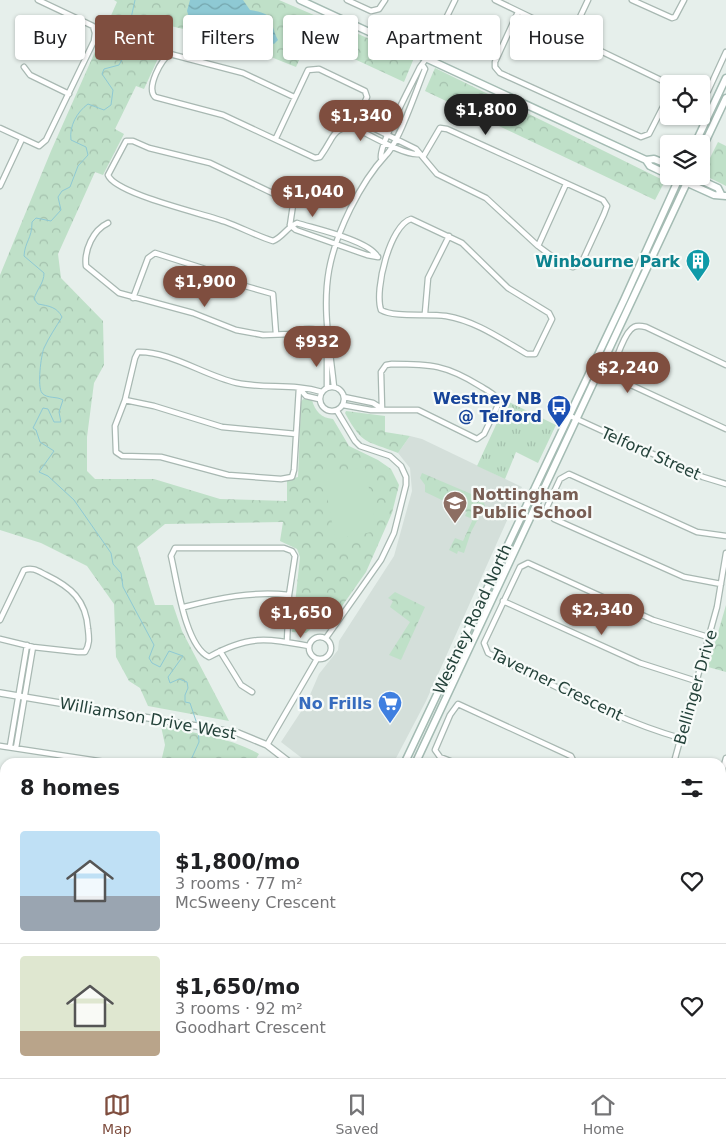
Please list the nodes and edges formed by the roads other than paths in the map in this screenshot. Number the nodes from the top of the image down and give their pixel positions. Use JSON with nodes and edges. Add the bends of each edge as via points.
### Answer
{"nodes":[{"id":1,"x":38,"y":0,"type":"edge"},
{"id":2,"x":300,"y":0,"type":"edge"},
{"id":3,"x":347,"y":0,"type":"edge"},
{"id":4,"x":384,"y":0,"type":"edge"},
{"id":5,"x":455,"y":0,"type":"edge"},
{"id":6,"x":495,"y":0,"type":"edge"},
{"id":7,"x":588,"y":0,"type":"edge"},
{"id":8,"x":632,"y":0,"type":"edge"},
{"id":9,"x":684,"y":0,"type":"edge"},
{"id":10,"x":518,"y":12,"type":"junction"},
{"id":11,"x":448,"y":15,"type":"edge"},
{"id":12,"x":525,"y":15,"type":"edge"},
{"id":13,"x":581,"y":15,"type":"edge"},
{"id":14,"x":368,"y":32,"type":"edge"},
{"id":15,"x":603,"y":52,"type":"edge"},
{"id":16,"x":726,"y":52,"type":"edge"},
{"id":17,"x":426,"y":60,"type":"edge"},
{"id":18,"x":428,"y":60,"type":"edge"},
{"id":19,"x":423,"y":66,"type":"junction"},
{"id":20,"x":24,"y":67,"type":"dead end"},
{"id":21,"x":726,"y":78,"type":"edge"},
{"id":22,"x":660,"y":80,"type":"edge"},
{"id":23,"x":710,"y":87,"type":"edge"},
{"id":24,"x":69,"y":94,"type":"junction"},
{"id":25,"x":294,"y":97,"type":"junction"},
{"id":26,"x":726,"y":98,"type":"edge"},
{"id":27,"x":660,"y":113,"type":"edge"},
{"id":28,"x":354,"y":124,"type":"junction"},
{"id":29,"x":0,"y":128,"type":"edge"},
{"id":30,"x":699,"y":135,"type":"edge"},
{"id":31,"x":709,"y":135,"type":"edge"},
{"id":32,"x":388,"y":136,"type":"junction"},
{"id":33,"x":276,"y":138,"type":"junction"},
{"id":34,"x":395,"y":138,"type":"junction"},
{"id":35,"x":22,"y":139,"type":"junction"},
{"id":36,"x":385,"y":142,"type":"junction"},
{"id":37,"x":392,"y":145,"type":"junction"},
{"id":38,"x":421,"y":156,"type":"junction"},
{"id":39,"x":381,"y":158,"type":"junction"},
{"id":40,"x":646,"y":160,"type":"junction"},
{"id":41,"x":660,"y":161,"type":"edge"},
{"id":42,"x":660,"y":171,"type":"edge"},
{"id":43,"x":566,"y":184,"type":"junction"},
{"id":44,"x":673,"y":185,"type":"edge"},
{"id":45,"x":687,"y":185,"type":"edge"},
{"id":46,"x":710,"y":185,"type":"edge"},
{"id":47,"x":0,"y":186,"type":"edge"},
{"id":48,"x":724,"y":195,"type":"edge"},
{"id":49,"x":108,"y":223,"type":"dead end"},
{"id":50,"x":290,"y":225,"type":"junction"},
{"id":51,"x":339,"y":235,"type":"junction"},
{"id":52,"x":450,"y":236,"type":"junction"},
{"id":53,"x":336,"y":244,"type":"junction"},
{"id":54,"x":538,"y":246,"type":"junction"},
{"id":55,"x":377,"y":256,"type":"junction"},
{"id":56,"x":384,"y":260,"type":"junction"},
{"id":57,"x":133,"y":298,"type":"junction"},
{"id":58,"x":425,"y":313,"type":"junction"},
{"id":59,"x":327,"y":332,"type":"junction"},
{"id":60,"x":276,"y":334,"type":"junction"},
{"id":61,"x":329,"y":352,"type":"junction"},
{"id":62,"x":726,"y":365,"type":"edge"},
{"id":63,"x":334,"y":387,"type":"junction"},
{"id":64,"x":299,"y":388,"type":"junction"},
{"id":65,"x":327,"y":388,"type":"junction"},
{"id":66,"x":322,"y":392,"type":"junction"},
{"id":67,"x":344,"y":397,"type":"junction"},
{"id":68,"x":319,"y":399,"type":"junction"},
{"id":69,"x":125,"y":400,"type":"junction"},
{"id":70,"x":343,"y":405,"type":"junction"},
{"id":71,"x":382,"y":409,"type":"junction"},
{"id":72,"x":337,"y":411,"type":"junction"},
{"id":73,"x":568,"y":415,"type":"junction"},
{"id":74,"x":577,"y":420,"type":"junction"},
{"id":75,"x":726,"y":429,"type":"edge"},
{"id":76,"x":296,"y":434,"type":"junction"},
{"id":77,"x":726,"y":484,"type":"edge"},
{"id":78,"x":726,"y":536,"type":"edge"},
{"id":79,"x":726,"y":553,"type":"edge"},
{"id":80,"x":721,"y":584,"type":"junction"},
{"id":81,"x":289,"y":595,"type":"junction"},
{"id":82,"x":503,"y":601,"type":"junction"},
{"id":83,"x":184,"y":607,"type":"junction"},
{"id":84,"x":0,"y":620,"type":"edge"},
{"id":85,"x":708,"y":636,"type":"junction"},
{"id":86,"x":326,"y":638,"type":"junction"},
{"id":87,"x":0,"y":639,"type":"edge"},
{"id":88,"x":287,"y":642,"type":"junction"},
{"id":89,"x":27,"y":645,"type":"junction"},
{"id":90,"x":308,"y":646,"type":"junction"},
{"id":91,"x":33,"y":647,"type":"junction"},
{"id":92,"x":220,"y":651,"type":"junction"},
{"id":93,"x":317,"y":659,"type":"junction"},
{"id":94,"x":696,"y":681,"type":"junction"},
{"id":95,"x":252,"y":692,"type":"dead end"},
{"id":96,"x":0,"y":693,"type":"edge"},
{"id":97,"x":22,"y":696,"type":"junction"},
{"id":98,"x":680,"y":738,"type":"junction"},
{"id":99,"x":267,"y":745,"type":"junction"},
{"id":100,"x":0,"y":746,"type":"edge"},
{"id":101,"x":10,"y":746,"type":"junction"},
{"id":102,"x":16,"y":748,"type":"junction"},
{"id":103,"x":80,"y":758,"type":"edge"},
{"id":104,"x":284,"y":758,"type":"edge"},
{"id":105,"x":407,"y":758,"type":"edge"},
{"id":106,"x":418,"y":758,"type":"edge"},
{"id":107,"x":443,"y":758,"type":"edge"},
{"id":108,"x":572,"y":758,"type":"edge"},
{"id":109,"x":675,"y":758,"type":"edge"}],
"edges":[{"from":1,"to":24,"type":"street","via":[[93,26],[95,33]]},
{"from":2,"to":14,"type":"main road"},
{"from":3,"to":4,"type":"street","via":[[371,11],[379,9]]},
{"from":5,"to":11,"type":"street"},
{"from":6,"to":10,"type":"street"},
{"from":7,"to":13,"type":"street"},
{"from":8,"to":9,"type":"street","via":[[672,18]]},
{"from":10,"to":12,"type":"street"},
{"from":10,"to":27,"type":"street","via":[[495,62],[500,73],[641,138],[649,134]]},
{"from":15,"to":22,"type":"street"},
{"from":16,"to":23,"type":"street"},
{"from":17,"to":19,"type":"street"},
{"from":18,"to":40,"type":"main road"},
{"from":19,"to":32,"type":"street"},
{"from":19,"to":34,"type":"street","via":[[425,69]]},
{"from":20,"to":24,"type":"street","via":[[30,75]]},
{"from":21,"to":30,"type":"main road"},
{"from":24,"to":35,"type":"street","via":[[46,140],[39,146]]},
{"from":25,"to":28,"type":"street","via":[[308,70],[318,69],[365,91],[367,97]]},
{"from":25,"to":33,"type":"street"},
{"from":25,"to":33,"type":"street","via":[[243,73],[170,54],[163,60],[150,86],[155,97],[223,115]]},
{"from":26,"to":31,"type":"main road"},
{"from":28,"to":32,"type":"street","via":[[361,122]]},
{"from":28,"to":33,"type":"street","via":[[333,133],[320,157],[315,158]]},
{"from":28,"to":36,"type":"street","via":[[356,129]]},
{"from":29,"to":35,"type":"street"},
{"from":32,"to":34,"type":"street"},
{"from":32,"to":36,"type":"street"},
{"from":34,"to":37,"type":"street"},
{"from":34,"to":38,"type":"street","via":[[416,149]]},
{"from":35,"to":47,"type":"street"},
{"from":36,"to":37,"type":"street"},
{"from":36,"to":39,"type":"street"},
{"from":37,"to":38,"type":"street"},
{"from":37,"to":39,"type":"street","via":[[386,156]]},
{"from":38,"to":43,"type":"street","via":[[436,132],[440,128],[447,129]]},
{"from":38,"to":54,"type":"street","via":[[437,174],[486,198]]},
{"from":39,"to":51,"type":"street"},
{"from":40,"to":41,"type":"main road"},
{"from":40,"to":42,"type":"main road"},
{"from":43,"to":54,"type":"street"},
{"from":43,"to":54,"type":"street","via":[[603,200],[607,206],[604,214],[581,264],[576,268]]},
{"from":44,"to":73,"type":"main road","name":"Westney Road North"},
{"from":45,"to":74,"type":"main road","name":"Westney Road North"},
{"from":46,"to":48,"type":"main road"},
{"from":49,"to":57,"type":"street","via":[[94,235],[85,256],[86,266],[108,286]]},
{"from":50,"to":50,"type":"street","via":[[293,205],[289,201],[210,163],[133,141],[126,141],[122,146],[108,175],[114,183],[149,199],[226,222],[273,241],[280,238]]},
{"from":50,"to":51,"type":"street","via":[[297,223]]},
{"from":50,"to":53,"type":"street"},
{"from":51,"to":53,"type":"street"},
{"from":51,"to":55,"type":"street","via":[[374,250]]},
{"from":52,"to":56,"type":"street","via":[[418,221],[406,220]]},
{"from":52,"to":58,"type":"street","via":[[428,278]]},
{"from":52,"to":58,"type":"street","via":[[462,243],[508,288],[549,313],[552,319],[535,354],[530,355],[464,320]]},
{"from":53,"to":55,"type":"street"},
{"from":53,"to":59,"type":"street","via":[[327,284]]},
{"from":55,"to":56,"type":"street"},
{"from":56,"to":58,"type":"street","via":[[378,298],[380,310]]},
{"from":57,"to":60,"type":"street","via":[[193,313],[236,330]]},
{"from":57,"to":60,"type":"street","via":[[148,258],[155,253],[273,294]]},
{"from":59,"to":60,"type":"street","via":[[316,336]]},
{"from":59,"to":61,"type":"street"},
{"from":61,"to":63,"type":"street"},
{"from":61,"to":65,"type":"street"},
{"from":62,"to":75,"type":"street","via":[[639,326],[628,332],[613,371],[618,379]]},
{"from":63,"to":65,"type":"street"},
{"from":63,"to":67,"type":"street","via":[[341,390]]},
{"from":64,"to":66,"type":"street","via":[[308,387]]},
{"from":64,"to":68,"type":"street","via":[[306,396]]},
{"from":64,"to":69,"type":"street","via":[[239,384],[161,355],[138,352]]},
{"from":64,"to":76,"type":"street"},
{"from":65,"to":66,"type":"street"},
{"from":66,"to":68,"type":"street"},
{"from":67,"to":70,"type":"street"},
{"from":67,"to":71,"type":"street","via":[[373,403]]},
{"from":68,"to":72,"type":"street","via":[[325,410]]},
{"from":69,"to":76,"type":"street","via":[[222,427]]},
{"from":69,"to":76,"type":"street","via":[[115,426],[114,439],[116,452],[122,456],[162,457],[228,475],[292,477]]},
{"from":70,"to":71,"type":"street"},
{"from":70,"to":72,"type":"street"},
{"from":71,"to":71,"type":"street","via":[[418,410],[477,439],[484,434],[499,404],[495,394],[448,368],[392,364],[386,365],[381,372]]},
{"from":72,"to":86,"type":"street","via":[[360,446],[390,456],[402,466],[406,485],[394,533],[378,564]]},
{"from":73,"to":74,"type":"street","name":"Telford Street"},
{"from":73,"to":105,"type":"main road","name":"Westney Road North"},
{"from":74,"to":77,"type":"street","name":"Telford Street","via":[[703,477]]},
{"from":74,"to":106,"type":"main road","name":"Westney Road North"},
{"from":78,"to":80,"type":"street","via":[[696,532],[569,474],[560,479],[547,507],[554,519],[571,527],[684,576]]},
{"from":79,"to":80,"type":"street","name":"Bellinger Drive"},
{"from":80,"to":85,"type":"street","name":"Bellinger Drive"},
{"from":81,"to":83,"type":"street","via":[[234,595]]},
{"from":81,"to":83,"type":"street","via":[[295,556],[292,551],[284,548],[175,548],[171,556]]},
{"from":81,"to":88,"type":"street"},
{"from":82,"to":85,"type":"street","name":"Taverner Crescent","via":[[520,567],[531,563],[653,620]]},
{"from":82,"to":94,"type":"street","via":[[640,663]]},
{"from":82,"to":98,"type":"street","name":"Taverner Crescent","via":[[484,644],[488,653],[611,712]]},
{"from":83,"to":92,"type":"street","via":[[188,629],[202,654],[209,656]]},
{"from":84,"to":91,"type":"street","via":[[24,570],[32,568],[70,588],[85,609],[89,646],[85,652]]},
{"from":85,"to":94,"type":"street","name":"Bellinger Drive"},
{"from":86,"to":90,"type":"street","via":[[316,637]]},
{"from":86,"to":93,"type":"street","via":[[331,643],[331,652],[325,658]]},
{"from":87,"to":89,"type":"street"},
{"from":88,"to":90,"type":"street"},
{"from":88,"to":92,"type":"street","via":[[244,640]]},
{"from":89,"to":91,"type":"street"},
{"from":89,"to":97,"type":"street"},
{"from":90,"to":93,"type":"street"},
{"from":91,"to":97,"type":"street"},
{"from":92,"to":95,"type":"street","via":[[241,685]]},
{"from":93,"to":99,"type":"street"},
{"from":94,"to":98,"type":"street","name":"Bellinger Drive"},
{"from":96,"to":97,"type":"street","name":"Williamson Drive West"},
{"from":97,"to":99,"type":"street","name":"Williamson Drive West","via":[[206,726],[238,733]]},
{"from":97,"to":101,"type":"street"},
{"from":97,"to":102,"type":"street"},
{"from":98,"to":109,"type":"street","name":"Bellinger Drive"},
{"from":99,"to":104,"type":"street","name":"Williamson Drive West"},
{"from":100,"to":101,"type":"street"},
{"from":101,"to":102,"type":"street"},
{"from":102,"to":103,"type":"street"},
{"from":107,"to":108,"type":"street","via":[[435,750],[458,704]]}]}
